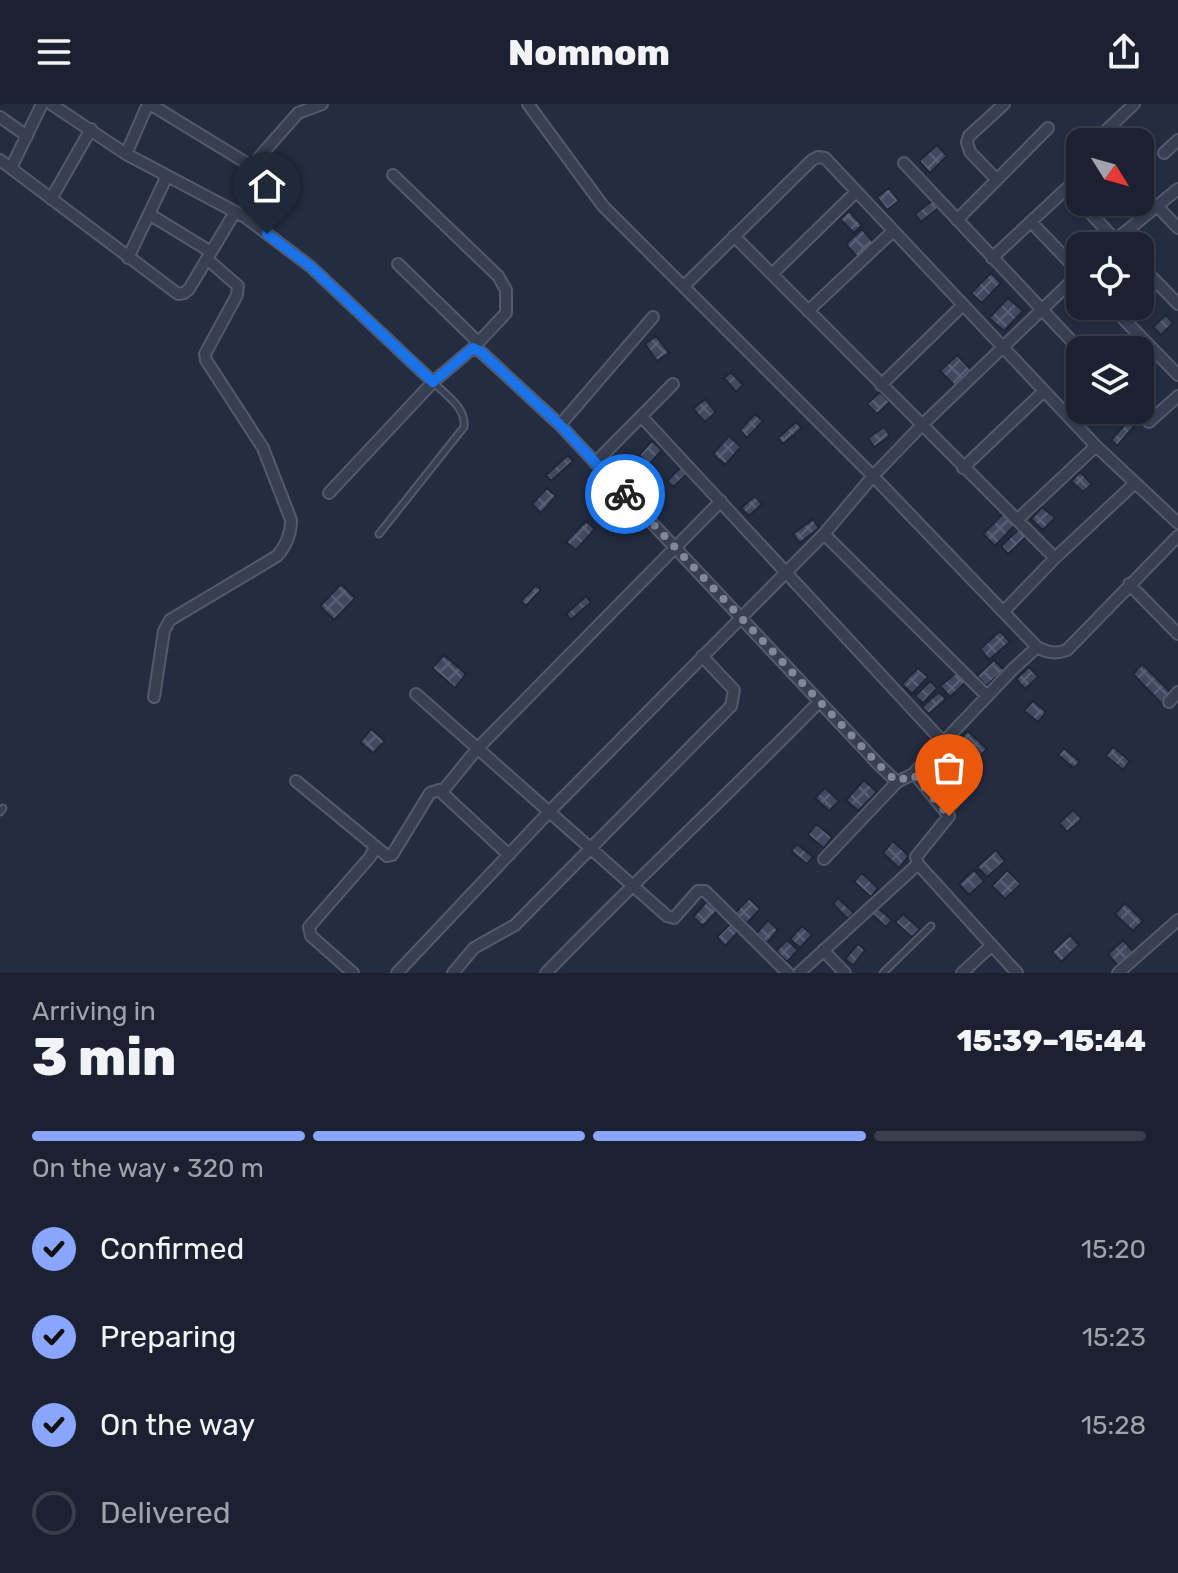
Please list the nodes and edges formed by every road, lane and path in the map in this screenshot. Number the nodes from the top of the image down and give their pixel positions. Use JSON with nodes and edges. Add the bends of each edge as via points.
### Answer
{"nodes":[{"id":1,"x":42,"y":104,"type":"edge"},
{"id":2,"x":51,"y":104,"type":"edge"},
{"id":3,"x":149,"y":104,"type":"edge"},
{"id":4,"x":322,"y":104,"type":"edge"},
{"id":5,"x":528,"y":104,"type":"edge"},
{"id":6,"x":1004,"y":104,"type":"edge"},
{"id":7,"x":1134,"y":104,"type":"edge"},
{"id":8,"x":303,"y":107,"type":"edge"},
{"id":9,"x":0,"y":117,"type":"edge"},
{"id":10,"x":1048,"y":128,"type":"dead end"},
{"id":11,"x":1109,"y":128,"type":"edge"},
{"id":12,"x":91,"y":129,"type":"junction"},
{"id":13,"x":27,"y":136,"type":"junction"},
{"id":14,"x":1178,"y":140,"type":"edge"},
{"id":15,"x":1164,"y":153,"type":"dead end"},
{"id":16,"x":126,"y":154,"type":"junction"},
{"id":17,"x":0,"y":160,"type":"edge"},
{"id":18,"x":904,"y":163,"type":"dead end"},
{"id":19,"x":253,"y":167,"type":"junction"},
{"id":20,"x":11,"y":168,"type":"junction"},
{"id":21,"x":393,"y":175,"type":"dead end"},
{"id":22,"x":167,"y":176,"type":"junction"},
{"id":23,"x":997,"y":180,"type":"junction"},
{"id":24,"x":1178,"y":189,"type":"edge"},
{"id":25,"x":856,"y":192,"type":"junction"},
{"id":26,"x":51,"y":199,"type":"junction"},
{"id":27,"x":1158,"y":207,"type":"junction"},
{"id":28,"x":149,"y":214,"type":"junction"},
{"id":29,"x":240,"y":214,"type":"junction"},
{"id":30,"x":957,"y":220,"type":"junction"},
{"id":31,"x":1031,"y":222,"type":"junction"},
{"id":32,"x":1178,"y":228,"type":"edge"},
{"id":33,"x":892,"y":232,"type":"junction"},
{"id":34,"x":1105,"y":232,"type":"edge"},
{"id":35,"x":1129,"y":232,"type":"edge"},
{"id":36,"x":734,"y":236,"type":"junction"},
{"id":37,"x":209,"y":256,"type":"junction"},
{"id":38,"x":128,"y":258,"type":"junction"},
{"id":39,"x":992,"y":258,"type":"junction"},
{"id":40,"x":1066,"y":258,"type":"edge"},
{"id":41,"x":398,"y":264,"type":"dead end"},
{"id":42,"x":772,"y":274,"type":"junction"},
{"id":43,"x":1154,"y":279,"type":"edge"},
{"id":44,"x":684,"y":286,"type":"junction"},
{"id":45,"x":1066,"y":287,"type":"edge"},
{"id":46,"x":1178,"y":304,"type":"edge"},
{"id":47,"x":963,"y":305,"type":"junction"},
{"id":48,"x":1042,"y":310,"type":"junction"},
{"id":49,"x":808,"y":311,"type":"junction"},
{"id":50,"x":653,"y":317,"type":"dead end"},
{"id":51,"x":1125,"y":320,"type":"edge"},
{"id":52,"x":1067,"y":336,"type":"edge"},
{"id":53,"x":476,"y":345,"type":"junction"},
{"id":54,"x":1004,"y":347,"type":"junction"},
{"id":55,"x":1178,"y":375,"type":"edge"},
{"id":56,"x":433,"y":382,"type":"junction"},
{"id":57,"x":673,"y":384,"type":"dead end"},
{"id":58,"x":881,"y":385,"type":"junction"},
{"id":59,"x":1044,"y":391,"type":"junction"},
{"id":60,"x":1178,"y":396,"type":"edge"},
{"id":61,"x":641,"y":416,"type":"junction"},
{"id":62,"x":1154,"y":418,"type":"edge"},
{"id":63,"x":560,"y":425,"type":"junction"},
{"id":64,"x":921,"y":426,"type":"junction"},
{"id":65,"x":1096,"y":446,"type":"junction"},
{"id":66,"x":595,"y":463,"type":"junction"},
{"id":67,"x":963,"y":468,"type":"junction"},
{"id":68,"x":873,"y":476,"type":"junction"},
{"id":69,"x":1134,"y":484,"type":"junction"},
{"id":70,"x":329,"y":493,"type":"dead end"},
{"id":71,"x":721,"y":501,"type":"junction"},
{"id":72,"x":1017,"y":520,"type":"junction"},
{"id":73,"x":1178,"y":523,"type":"edge"},
{"id":74,"x":379,"y":534,"type":"dead end"},
{"id":75,"x":824,"y":534,"type":"junction"},
{"id":76,"x":1176,"y":543,"type":"edge"},
{"id":77,"x":674,"y":547,"type":"junction"},
{"id":78,"x":1055,"y":558,"type":"junction"},
{"id":79,"x":786,"y":571,"type":"junction"},
{"id":80,"x":1129,"y":584,"type":"junction"},
{"id":81,"x":1004,"y":611,"type":"junction"},
{"id":82,"x":740,"y":617,"type":"junction"},
{"id":83,"x":1178,"y":634,"type":"edge"},
{"id":84,"x":1037,"y":647,"type":"junction"},
{"id":85,"x":702,"y":656,"type":"junction"},
{"id":86,"x":1178,"y":692,"type":"edge"},
{"id":87,"x":416,"y":694,"type":"dead end"},
{"id":88,"x":987,"y":696,"type":"junction"},
{"id":89,"x":154,"y":697,"type":"dead end"},
{"id":90,"x":819,"y":702,"type":"junction"},
{"id":91,"x":1169,"y":702,"type":"dead end"},
{"id":92,"x":943,"y":742,"type":"junction"},
{"id":93,"x":477,"y":749,"type":"junction"},
{"id":94,"x":913,"y":774,"type":"junction"},
{"id":95,"x":296,"y":781,"type":"dead end"},
{"id":96,"x":897,"y":782,"type":"junction"},
{"id":97,"x":442,"y":792,"type":"junction"},
{"id":98,"x":549,"y":812,"type":"junction"},
{"id":99,"x":375,"y":848,"type":"junction"},
{"id":100,"x":589,"y":849,"type":"junction"},
{"id":101,"x":509,"y":855,"type":"junction"},
{"id":102,"x":824,"y":859,"type":"dead end"},
{"id":103,"x":918,"y":864,"type":"junction"},
{"id":104,"x":631,"y":885,"type":"junction"},
{"id":105,"x":1178,"y":920,"type":"edge"},
{"id":106,"x":931,"y":926,"type":"dead end"},
{"id":107,"x":991,"y":946,"type":"junction"},
{"id":108,"x":823,"y":950,"type":"junction"},
{"id":109,"x":353,"y":973,"type":"edge"},
{"id":110,"x":397,"y":973,"type":"edge"},
{"id":111,"x":453,"y":973,"type":"edge"},
{"id":112,"x":546,"y":973,"type":"edge"},
{"id":113,"x":788,"y":973,"type":"edge"},
{"id":114,"x":799,"y":973,"type":"edge"},
{"id":115,"x":845,"y":973,"type":"edge"},
{"id":116,"x":883,"y":973,"type":"edge"},
{"id":117,"x":962,"y":973,"type":"edge"},
{"id":118,"x":1017,"y":973,"type":"edge"},
{"id":119,"x":1118,"y":973,"type":"edge"}],
"edges":[{"from":1,"to":13,"type":"street"},
{"from":2,"to":12,"type":"street"},
{"from":3,"to":16,"type":"street"},
{"from":3,"to":19,"type":"street"},
{"from":4,"to":8,"type":"street"},
{"from":5,"to":44,"type":"street","via":[[603,206]]},
{"from":6,"to":23,"type":"street","via":[[967,142]]},
{"from":7,"to":11,"type":"street"},
{"from":8,"to":19,"type":"street"},
{"from":9,"to":13,"type":"street"},
{"from":10,"to":23,"type":"street"},
{"from":12,"to":16,"type":"street"},
{"from":12,"to":26,"type":"street"},
{"from":13,"to":20,"type":"street"},
{"from":14,"to":15,"type":"street"},
{"from":16,"to":22,"type":"street"},
{"from":17,"to":20,"type":"street"},
{"from":18,"to":30,"type":"street"},
{"from":19,"to":29,"type":"street","via":[[255,201]]},
{"from":20,"to":26,"type":"street"},
{"from":21,"to":53,"type":"street","via":[[503,283],[506,313]]},
{"from":22,"to":28,"type":"street"},
{"from":22,"to":29,"type":"street"},
{"from":23,"to":30,"type":"street"},
{"from":24,"to":27,"type":"street"},
{"from":25,"to":33,"type":"street"},
{"from":25,"to":36,"type":"street","via":[[825,158],[818,157]]},
{"from":25,"to":42,"type":"street"},
{"from":26,"to":38,"type":"street"},
{"from":27,"to":32,"type":"street"},
{"from":27,"to":35,"type":"street"},
{"from":28,"to":37,"type":"street"},
{"from":28,"to":38,"type":"street"},
{"from":29,"to":37,"type":"street"},
{"from":29,"to":56,"type":"street","via":[[311,267]]},
{"from":30,"to":39,"type":"street"},
{"from":31,"to":34,"type":"street","via":[[1067,188]]},
{"from":31,"to":39,"type":"street"},
{"from":31,"to":40,"type":"street"},
{"from":33,"to":47,"type":"street"},
{"from":33,"to":49,"type":"street"},
{"from":36,"to":42,"type":"street"},
{"from":36,"to":44,"type":"street"},
{"from":37,"to":38,"type":"street","via":[[189,289],[178,294]]},
{"from":37,"to":89,"type":"street","via":[[238,290],[206,360],[263,448],[291,529],[277,556],[170,620]]},
{"from":39,"to":48,"type":"street"},
{"from":41,"to":53,"type":"street"},
{"from":42,"to":49,"type":"street"},
{"from":43,"to":46,"type":"street"},
{"from":44,"to":68,"type":"street"},
{"from":45,"to":48,"type":"street"},
{"from":47,"to":54,"type":"street"},
{"from":47,"to":58,"type":"street"},
{"from":48,"to":52,"type":"street"},
{"from":48,"to":54,"type":"street"},
{"from":49,"to":58,"type":"street"},
{"from":50,"to":63,"type":"street"},
{"from":51,"to":55,"type":"street"},
{"from":53,"to":56,"type":"street"},
{"from":53,"to":63,"type":"street"},
{"from":54,"to":59,"type":"street"},
{"from":54,"to":64,"type":"street"},
{"from":56,"to":70,"type":"street"},
{"from":56,"to":74,"type":"lane","via":[[462,411],[464,427]]},
{"from":57,"to":61,"type":"street"},
{"from":58,"to":64,"type":"street"},
{"from":59,"to":65,"type":"street"},
{"from":59,"to":67,"type":"street"},
{"from":60,"to":62,"type":"street"},
{"from":61,"to":66,"type":"street"},
{"from":61,"to":71,"type":"street"},
{"from":63,"to":66,"type":"street"},
{"from":64,"to":67,"type":"street"},
{"from":64,"to":68,"type":"street"},
{"from":65,"to":69,"type":"street"},
{"from":65,"to":72,"type":"street"},
{"from":66,"to":77,"type":"street"},
{"from":67,"to":72,"type":"street"},
{"from":68,"to":75,"type":"street"},
{"from":68,"to":81,"type":"street"},
{"from":69,"to":73,"type":"street"},
{"from":69,"to":78,"type":"street"},
{"from":71,"to":77,"type":"street"},
{"from":71,"to":79,"type":"street"},
{"from":72,"to":78,"type":"street"},
{"from":75,"to":79,"type":"street"},
{"from":75,"to":88,"type":"street"},
{"from":76,"to":80,"type":"street"},
{"from":77,"to":82,"type":"street"},
{"from":77,"to":93,"type":"street"},
{"from":78,"to":81,"type":"street"},
{"from":79,"to":82,"type":"street"},
{"from":79,"to":92,"type":"street"},
{"from":80,"to":83,"type":"street"},
{"from":80,"to":84,"type":"street","via":[[1067,650],[1046,652]]},
{"from":81,"to":84,"type":"street"},
{"from":82,"to":85,"type":"street"},
{"from":82,"to":90,"type":"street"},
{"from":84,"to":88,"type":"street"},
{"from":85,"to":98,"type":"street"},
{"from":85,"to":100,"type":"street","via":[[734,690],[731,706]]},
{"from":86,"to":91,"type":"street"},
{"from":87,"to":93,"type":"street"},
{"from":88,"to":92,"type":"street"},
{"from":90,"to":96,"type":"street"},
{"from":90,"to":104,"type":"street"},
{"from":92,"to":94,"type":"street"},
{"from":93,"to":97,"type":"street"},
{"from":93,"to":98,"type":"street"},
{"from":94,"to":96,"type":"street"},
{"from":94,"to":103,"type":"street","via":[[949,816],[916,857]]},
{"from":95,"to":99,"type":"street"},
{"from":96,"to":102,"type":"street"},
{"from":97,"to":99,"type":"street","via":[[430,793],[392,855]]},
{"from":97,"to":101,"type":"street"},
{"from":98,"to":100,"type":"street"},
{"from":98,"to":101,"type":"street"},
{"from":99,"to":109,"type":"street","via":[[309,927],[311,936]]},
{"from":100,"to":104,"type":"street"},
{"from":100,"to":111,"type":"street","via":[[515,925],[474,948]]},
{"from":101,"to":110,"type":"street"},
{"from":103,"to":107,"type":"street"},
{"from":103,"to":108,"type":"street"},
{"from":104,"to":112,"type":"street"},
{"from":104,"to":113,"type":"street","via":[[671,918],[698,891],[705,891]]},
{"from":105,"to":119,"type":"street"},
{"from":106,"to":116,"type":"lane"},
{"from":107,"to":117,"type":"street"},
{"from":107,"to":118,"type":"street"},
{"from":108,"to":114,"type":"street"},
{"from":108,"to":115,"type":"street"}]}
